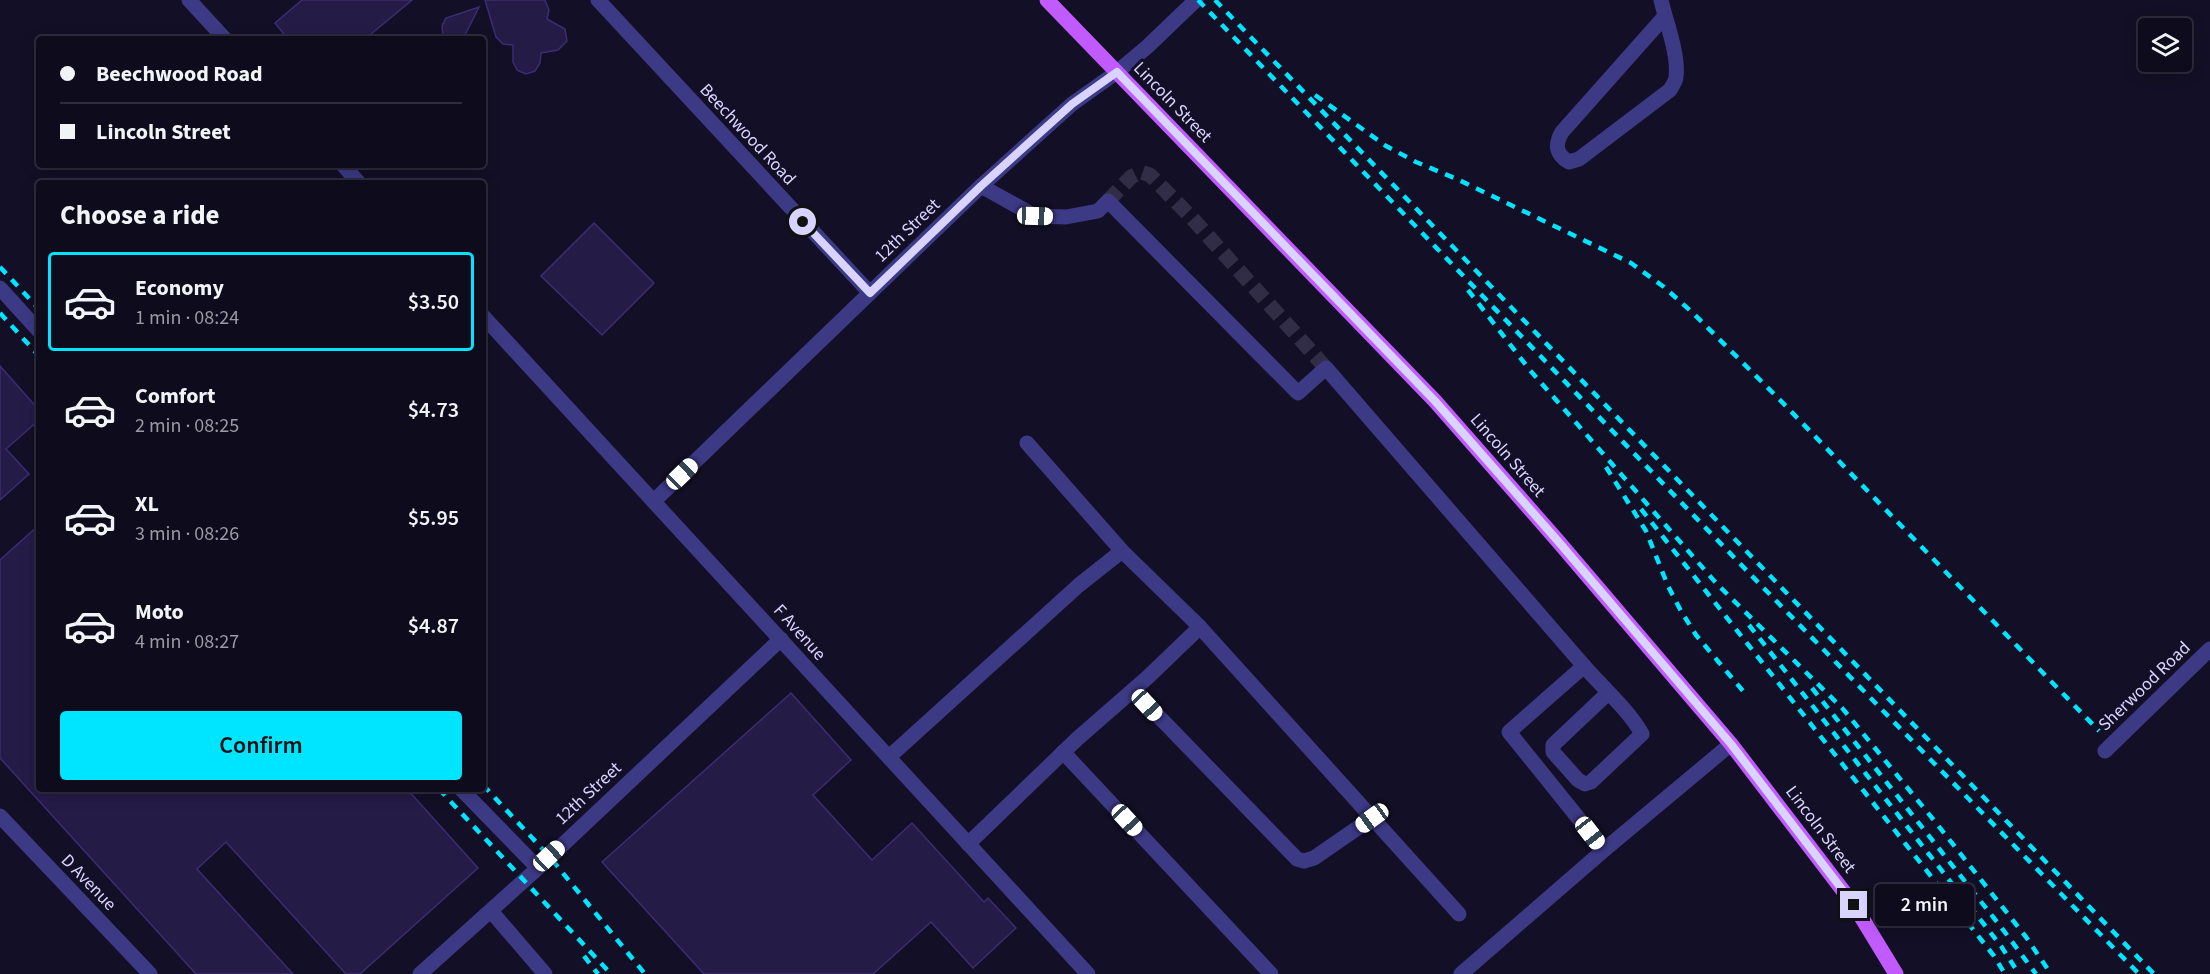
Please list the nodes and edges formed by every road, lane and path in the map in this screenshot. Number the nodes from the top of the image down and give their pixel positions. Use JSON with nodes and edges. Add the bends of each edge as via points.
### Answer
{"nodes":[{"id":1,"x":189,"y":0,"type":"edge"},
{"id":2,"x":598,"y":0,"type":"edge"},
{"id":3,"x":1047,"y":0,"type":"edge"},
{"id":4,"x":1196,"y":0,"type":"edge"},
{"id":5,"x":1661,"y":0,"type":"edge"},
{"id":6,"x":1665,"y":16,"type":"junction"},
{"id":7,"x":222,"y":36,"type":"edge"},
{"id":8,"x":1117,"y":72,"type":"junction"},
{"id":9,"x":346,"y":168,"type":"edge"},
{"id":10,"x":356,"y":180,"type":"edge"},
{"id":11,"x":981,"y":186,"type":"junction"},
{"id":12,"x":0,"y":288,"type":"edge"},
{"id":13,"x":870,"y":293,"type":"junction"},
{"id":14,"x":486,"y":319,"type":"edge"},
{"id":15,"x":36,"y":328,"type":"edge"},
{"id":16,"x":1027,"y":443,"type":"dead end"},
{"id":17,"x":654,"y":501,"type":"junction"},
{"id":18,"x":1122,"y":551,"type":"junction"},
{"id":19,"x":1200,"y":627,"type":"junction"},
{"id":20,"x":781,"y":639,"type":"junction"},
{"id":21,"x":2210,"y":649,"type":"edge"},
{"id":22,"x":1584,"y":666,"type":"junction"},
{"id":23,"x":1133,"y":690,"type":"junction"},
{"id":24,"x":1608,"y":693,"type":"junction"},
{"id":25,"x":1731,"y":744,"type":"junction"},
{"id":26,"x":2105,"y":751,"type":"dead end"},
{"id":27,"x":1064,"y":752,"type":"junction"},
{"id":28,"x":889,"y":757,"type":"junction"},
{"id":29,"x":464,"y":792,"type":"edge"},
{"id":30,"x":0,"y":816,"type":"edge"},
{"id":31,"x":1372,"y":818,"type":"junction"},
{"id":32,"x":968,"y":844,"type":"junction"},
{"id":33,"x":1604,"y":850,"type":"junction"},
{"id":34,"x":538,"y":868,"type":"junction"},
{"id":35,"x":491,"y":911,"type":"junction"},
{"id":36,"x":1458,"y":914,"type":"dead end"},
{"id":37,"x":150,"y":974,"type":"edge"},
{"id":38,"x":420,"y":974,"type":"edge"},
{"id":39,"x":545,"y":974,"type":"edge"},
{"id":40,"x":1088,"y":974,"type":"edge"},
{"id":41,"x":1271,"y":974,"type":"edge"},
{"id":42,"x":1461,"y":974,"type":"edge"},
{"id":43,"x":1896,"y":974,"type":"edge"}],
"edges":[{"from":1,"to":7,"type":"street"},
{"from":2,"to":13,"type":"street","name":"Beechwood Road"},
{"from":3,"to":8,"type":"main road","name":"Lincoln Street"},
{"from":4,"to":8,"type":"street","name":"12th Street"},
{"from":5,"to":6,"type":"street"},
{"from":6,"to":6,"type":"street","via":[[1675,58],[1676,78],[1670,90],[1579,159],[1569,162],[1561,157],[1557,141],[1562,132]]},
{"from":8,"to":11,"type":"street","name":"12th Street","via":[[1072,104]]},
{"from":8,"to":25,"type":"main road","name":"Lincoln Street","via":[[1435,401]]},
{"from":9,"to":10,"type":"street"},
{"from":11,"to":13,"type":"street","name":"12th Street"},
{"from":11,"to":22,"type":"street","via":[[1035,216],[1066,217],[1098,211],[1108,201],[1298,393],[1326,368]]},
{"from":12,"to":15,"type":"street"},
{"from":13,"to":17,"type":"street","name":"12th Street"},
{"from":14,"to":17,"type":"street","name":"F Avenue"},
{"from":16,"to":18,"type":"street"},
{"from":17,"to":20,"type":"street","name":"F Avenue"},
{"from":18,"to":19,"type":"street"},
{"from":18,"to":28,"type":"street","via":[[1079,585]]},
{"from":19,"to":23,"type":"street"},
{"from":19,"to":31,"type":"street"},
{"from":20,"to":28,"type":"street","name":"F Avenue"},
{"from":20,"to":34,"type":"street","name":"12th Street"},
{"from":21,"to":26,"type":"street","name":"Sherwood Road"},
{"from":22,"to":24,"type":"street"},
{"from":22,"to":33,"type":"street","via":[[1509,732]]},
{"from":23,"to":27,"type":"street"},
{"from":23,"to":31,"type":"street","via":[[1297,859],[1314,858]]},
{"from":24,"to":24,"type":"street","via":[[1553,745],[1553,752],[1585,784],[1642,734]]},
{"from":25,"to":33,"type":"street"},
{"from":25,"to":43,"type":"main road","name":"Lincoln Street","via":[[1854,905]]},
{"from":27,"to":32,"type":"street"},
{"from":27,"to":41,"type":"street"},
{"from":28,"to":32,"type":"street","name":"F Avenue"},
{"from":29,"to":34,"type":"street"},
{"from":30,"to":37,"type":"street","name":"D Avenue"},
{"from":31,"to":36,"type":"street"},
{"from":32,"to":40,"type":"street","name":"F Avenue"},
{"from":33,"to":42,"type":"street"},
{"from":34,"to":35,"type":"street","name":"12th Street"},
{"from":35,"to":38,"type":"street","name":"12th Street"},
{"from":35,"to":39,"type":"street"}]}
